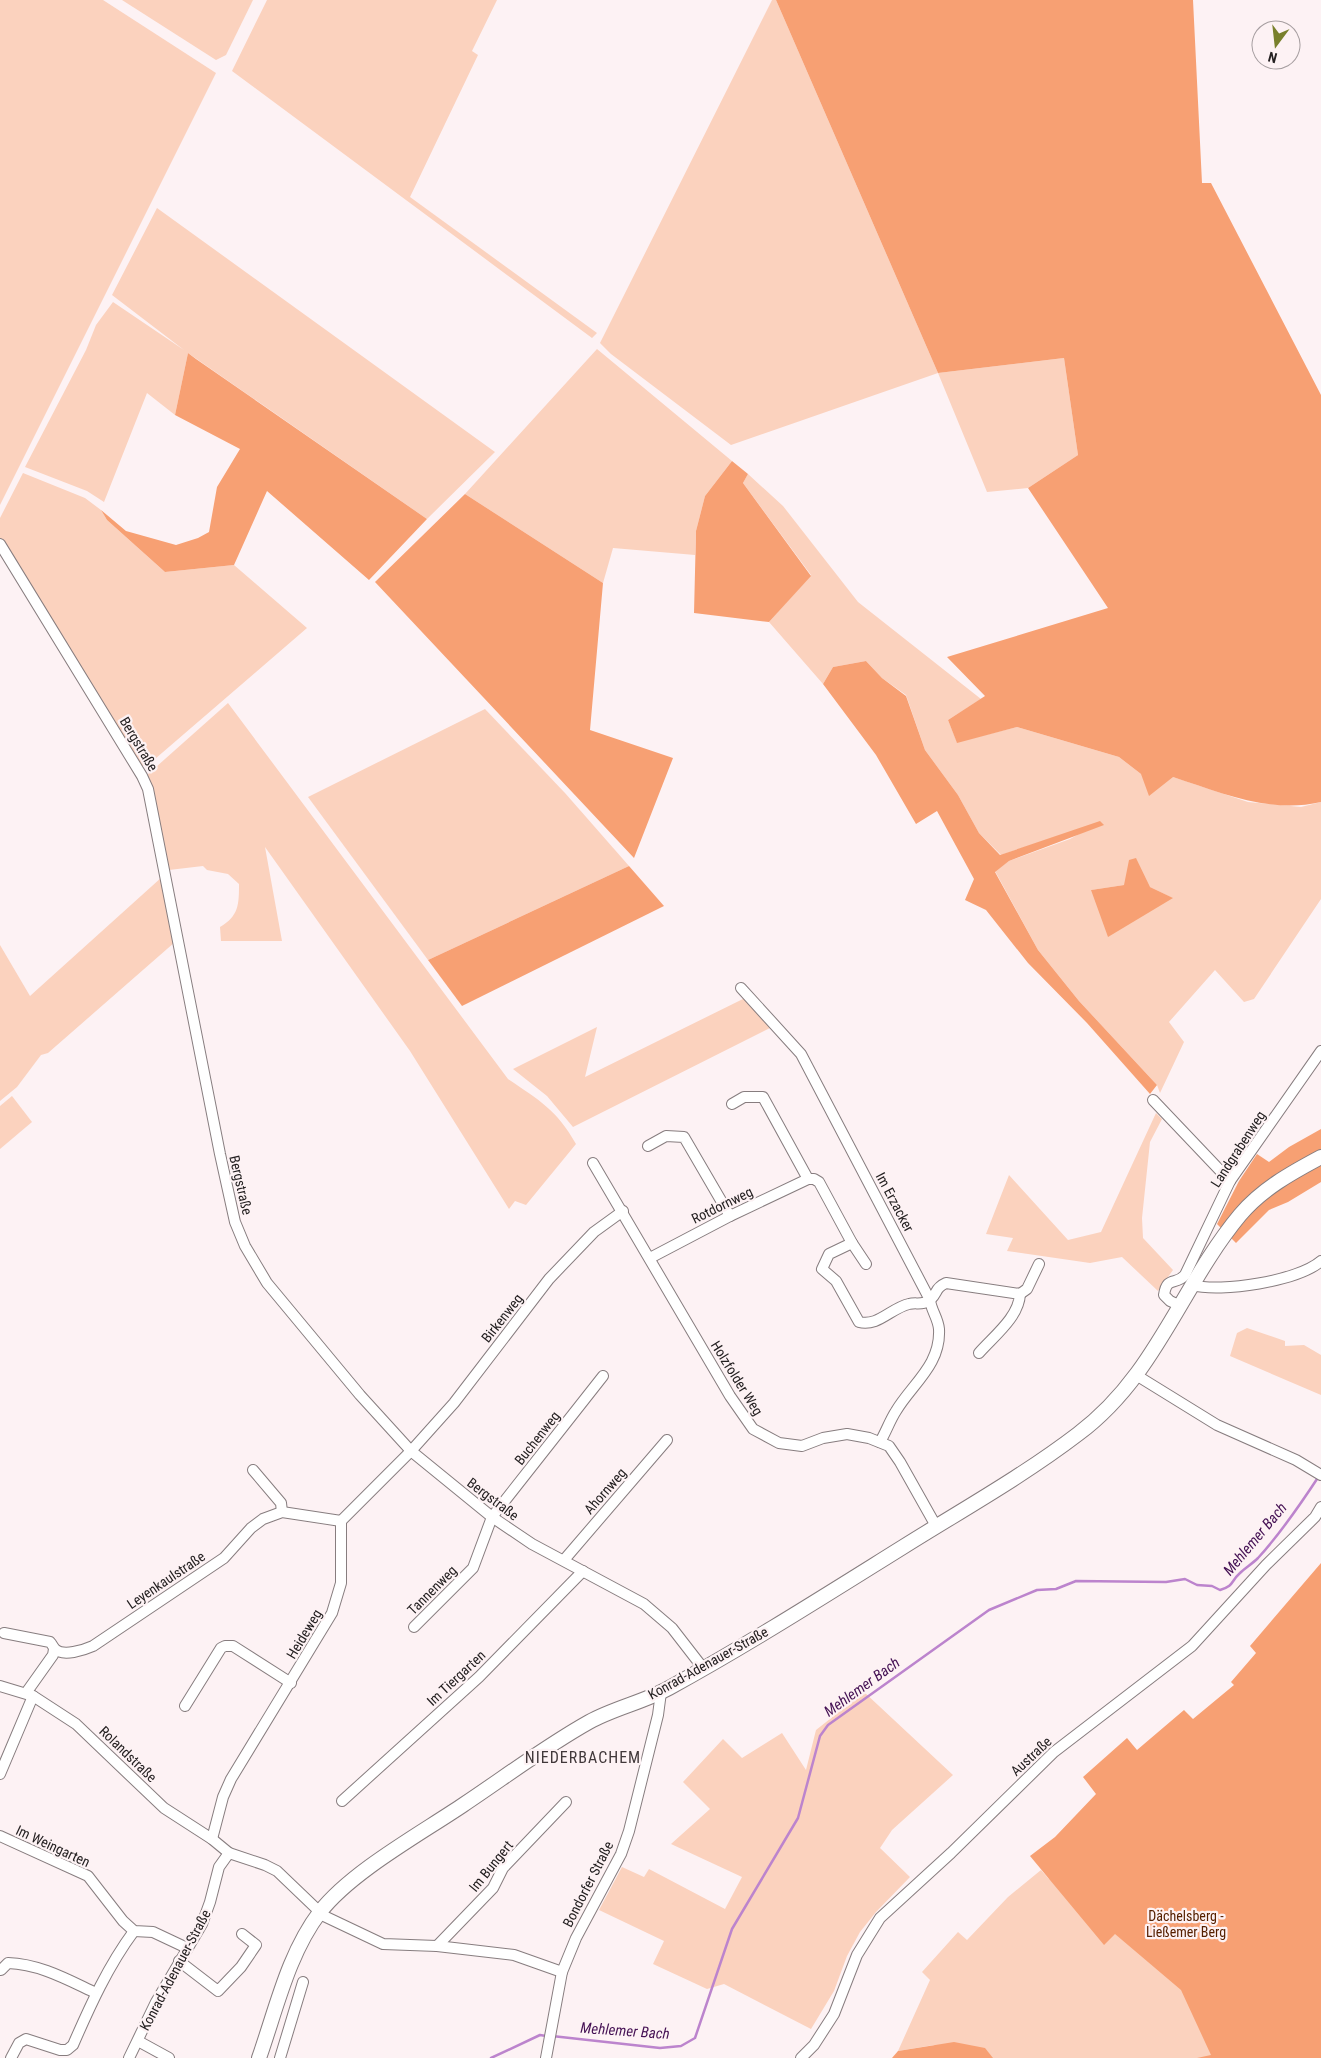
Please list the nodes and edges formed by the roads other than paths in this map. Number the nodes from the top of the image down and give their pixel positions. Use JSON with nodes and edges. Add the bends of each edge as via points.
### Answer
{"nodes":[{"id":1,"x":0,"y":544,"type":"edge"},
{"id":2,"x":741,"y":988,"type":"dead end"},
{"id":3,"x":1321,"y":1051,"type":"edge"},
{"id":4,"x":1153,"y":1100,"type":"dead end"},
{"id":5,"x":732,"y":1104,"type":"dead end"},
{"id":6,"x":648,"y":1146,"type":"dead end"},
{"id":7,"x":1321,"y":1157,"type":"edge"},
{"id":8,"x":593,"y":1163,"type":"dead end"},
{"id":9,"x":808,"y":1179,"type":"junction"},
{"id":10,"x":1230,"y":1181,"type":"junction"},
{"id":11,"x":623,"y":1211,"type":"junction"},
{"id":12,"x":730,"y":1216,"type":"junction"},
{"id":13,"x":852,"y":1243,"type":"junction"},
{"id":14,"x":650,"y":1258,"type":"junction"},
{"id":15,"x":1321,"y":1261,"type":"edge"},
{"id":16,"x":866,"y":1264,"type":"dead end"},
{"id":17,"x":1039,"y":1264,"type":"dead end"},
{"id":18,"x":1192,"y":1285,"type":"junction"},
{"id":19,"x":1020,"y":1294,"type":"junction"},
{"id":20,"x":930,"y":1300,"type":"junction"},
{"id":21,"x":1180,"y":1306,"type":"junction"},
{"id":22,"x":979,"y":1353,"type":"dead end"},
{"id":23,"x":1136,"y":1375,"type":"junction"},
{"id":24,"x":603,"y":1376,"type":"dead end"},
{"id":25,"x":667,"y":1440,"type":"dead end"},
{"id":26,"x":880,"y":1442,"type":"junction"},
{"id":27,"x":411,"y":1451,"type":"junction"},
{"id":28,"x":253,"y":1470,"type":"dead end"},
{"id":29,"x":1317,"y":1472,"type":"edge"},
{"id":30,"x":1321,"y":1507,"type":"edge"},
{"id":31,"x":282,"y":1512,"type":"junction"},
{"id":32,"x":492,"y":1517,"type":"junction"},
{"id":33,"x":341,"y":1520,"type":"junction"},
{"id":34,"x":936,"y":1526,"type":"junction"},
{"id":35,"x":564,"y":1560,"type":"junction"},
{"id":36,"x":584,"y":1571,"type":"junction"},
{"id":37,"x":414,"y":1627,"type":"dead end"},
{"id":38,"x":4,"y":1632,"type":"dead end"},
{"id":39,"x":54,"y":1649,"type":"junction"},
{"id":40,"x":703,"y":1668,"type":"junction"},
{"id":41,"x":291,"y":1682,"type":"junction"},
{"id":42,"x":0,"y":1686,"type":"edge"},
{"id":43,"x":661,"y":1692,"type":"junction"},
{"id":44,"x":29,"y":1695,"type":"junction"},
{"id":45,"x":185,"y":1706,"type":"dead end"},
{"id":46,"x":0,"y":1774,"type":"edge"},
{"id":47,"x":342,"y":1800,"type":"dead end"},
{"id":48,"x":566,"y":1802,"type":"dead end"},
{"id":49,"x":0,"y":1836,"type":"edge"},
{"id":50,"x":212,"y":1839,"type":"junction"},
{"id":51,"x":229,"y":1853,"type":"junction"},
{"id":52,"x":320,"y":1913,"type":"junction"},
{"id":53,"x":134,"y":1931,"type":"junction"},
{"id":54,"x":242,"y":1934,"type":"dead end"},
{"id":55,"x":437,"y":1946,"type":"junction"},
{"id":56,"x":187,"y":1948,"type":"junction"},
{"id":57,"x":179,"y":1961,"type":"junction"},
{"id":58,"x":1,"y":1970,"type":"dead end"},
{"id":59,"x":562,"y":1972,"type":"junction"},
{"id":60,"x":303,"y":1982,"type":"dead end"},
{"id":61,"x":96,"y":1993,"type":"junction"},
{"id":62,"x":138,"y":2041,"type":"junction"},
{"id":63,"x":547,"y":2053,"type":"edge"},
{"id":64,"x":11,"y":2058,"type":"edge"},
{"id":65,"x":129,"y":2058,"type":"edge"},
{"id":66,"x":169,"y":2058,"type":"edge"},
{"id":67,"x":259,"y":2058,"type":"edge"},
{"id":68,"x":280,"y":2058,"type":"edge"},
{"id":69,"x":802,"y":2058,"type":"edge"}],
"edges":[{"from":1,"to":27,"type":"street","name":"Bergstraße","via":[[148,789],[220,1154],[235,1222],[245,1246],[267,1283],[293,1316]]},
{"from":2,"to":20,"type":"street","name":"Im Erzacker","via":[[801,1054]]},
{"from":3,"to":10,"type":"street","name":"Landgrabenweg"},
{"from":4,"to":10,"type":"street"},
{"from":5,"to":9,"type":"street","via":[[744,1097],[763,1097]]},
{"from":6,"to":12,"type":"street","via":[[666,1136],[684,1137]]},
{"from":7,"to":18,"type":"main road","name":"Konrad-Adenauer-Straße","via":[[1285,1176],[1242,1214]]},
{"from":8,"to":11,"type":"street","name":"Holzfolder Weg"},
{"from":9,"to":12,"type":"street","name":"Rotdornweg"},
{"from":9,"to":13,"type":"street","via":[[819,1182]]},
{"from":10,"to":21,"type":"street","name":"Landgrabenweg","via":[[1185,1275],[1166,1287],[1164,1295]]},
{"from":11,"to":14,"type":"street","name":"Holzfolder Weg"},
{"from":11,"to":27,"type":"street","name":"Birkenweg","via":[[594,1232],[549,1279],[454,1403]]},
{"from":12,"to":14,"type":"street","name":"Rotdornweg"},
{"from":13,"to":16,"type":"street"},
{"from":13,"to":20,"type":"street","via":[[829,1254],[822,1269],[836,1281],[859,1322],[872,1323],[908,1304]]},
{"from":14,"to":26,"type":"street","name":"Holzfolder Weg","via":[[730,1396],[753,1428],[780,1443],[802,1446],[847,1434]]},
{"from":15,"to":18,"type":"street","via":[[1306,1272],[1288,1277],[1215,1289]]},
{"from":17,"to":19,"type":"street","via":[[1027,1289]]},
{"from":18,"to":21,"type":"main road","name":"Konrad-Adenauer-Straße"},
{"from":19,"to":20,"type":"street","via":[[946,1282],[937,1287]]},
{"from":19,"to":22,"type":"street","via":[[1013,1314]]},
{"from":20,"to":26,"type":"street","name":"Im Erzacker","via":[[939,1330],[932,1362],[896,1411]]},
{"from":21,"to":23,"type":"main road","name":"Konrad-Adenauer-Straße"},
{"from":23,"to":29,"type":"street","via":[[1217,1425]]},
{"from":23,"to":34,"type":"main road","name":"Konrad-Adenauer-Straße","via":[[1099,1417],[1081,1432],[1028,1471]]},
{"from":24,"to":32,"type":"street","name":"Buchenweg"},
{"from":25,"to":35,"type":"street","name":"Ahornweg"},
{"from":26,"to":34,"type":"street","name":"Holzfolder Weg","via":[[889,1446],[900,1462]]},
{"from":27,"to":32,"type":"street","name":"Bergstraße"},
{"from":27,"to":33,"type":"street"},
{"from":28,"to":31,"type":"street","via":[[281,1503]]},
{"from":30,"to":69,"type":"street","name":"Austraße","via":[[1192,1646],[1054,1752],[880,1918],[857,1955],[834,2014]]},
{"from":31,"to":33,"type":"street","name":"Leyenkaulstraße"},
{"from":31,"to":39,"type":"street","name":"Leyenkaulstraße","via":[[256,1522],[224,1558],[93,1646],[70,1652]]},
{"from":32,"to":35,"type":"street","name":"Bergstraße","via":[[532,1544]]},
{"from":32,"to":37,"type":"street","name":"Tannenweg","via":[[473,1568]]},
{"from":33,"to":41,"type":"street","name":"Heideweg","via":[[341,1583],[332,1613]]},
{"from":34,"to":40,"type":"main road","name":"Konrad-Adenauer-Straße"},
{"from":35,"to":36,"type":"street","name":"Bergstraße"},
{"from":36,"to":40,"type":"street","name":"Bergstraße","via":[[644,1604],[672,1628]]},
{"from":36,"to":47,"type":"street","name":"Im Tiergarten","via":[[479,1677]]},
{"from":38,"to":39,"type":"street","name":"Leyenkaulstraße","via":[[50,1642]]},
{"from":39,"to":44,"type":"street"},
{"from":40,"to":43,"type":"main road","name":"Konrad-Adenauer-Straße"},
{"from":41,"to":45,"type":"street","via":[[233,1646],[225,1646]]},
{"from":41,"to":50,"type":"street","name":"Heideweg","via":[[230,1780]]},
{"from":42,"to":44,"type":"street","name":"Rolandstraße"},
{"from":43,"to":52,"type":"main road","name":"Konrad-Adenauer-Straße","via":[[592,1720],[571,1733],[382,1859],[344,1887]]},
{"from":43,"to":59,"type":"street","name":"Bondorfer Straße","via":[[621,1854],[576,1938]]},
{"from":44,"to":46,"type":"street"},
{"from":44,"to":50,"type":"street","name":"Rolandstraße","via":[[76,1724],[164,1808]]},
{"from":48,"to":55,"type":"street","name":"Im Bungert","via":[[503,1868],[493,1888]]},
{"from":49,"to":53,"type":"street","name":"Im Weingarten","via":[[88,1876]]},
{"from":50,"to":51,"type":"street","name":"Rolandstraße"},
{"from":51,"to":52,"type":"street","via":[[256,1861],[276,1872]]},
{"from":51,"to":56,"type":"street","name":"Konrad-Adenauer-Straße","via":[[219,1867],[207,1913]]},
{"from":52,"to":55,"type":"street","via":[[382,1944]]},
{"from":52,"to":67,"type":"main road","name":"Konrad-Adenauer-Straße","via":[[295,1957]]},
{"from":53,"to":56,"type":"street","via":[[153,1932]]},
{"from":53,"to":61,"type":"street"},
{"from":54,"to":57,"type":"street","via":[[256,1945],[218,1991]]},
{"from":55,"to":59,"type":"street","via":[[514,1955]]},
{"from":56,"to":57,"type":"street","name":"Konrad-Adenauer-Straße"},
{"from":57,"to":62,"type":"street","name":"Konrad-Adenauer-Straße"},
{"from":58,"to":61,"type":"street","via":[[8,1963],[20,1963],[40,1968]]},
{"from":59,"to":63,"type":"street","name":"Bondorfer Straße"},
{"from":60,"to":68,"type":"street"},
{"from":61,"to":64,"type":"street","via":[[73,2045],[67,2050],[26,2039],[18,2043]]},
{"from":62,"to":65,"type":"street","name":"Konrad-Adenauer-Straße"},
{"from":62,"to":66,"type":"street"}]}
